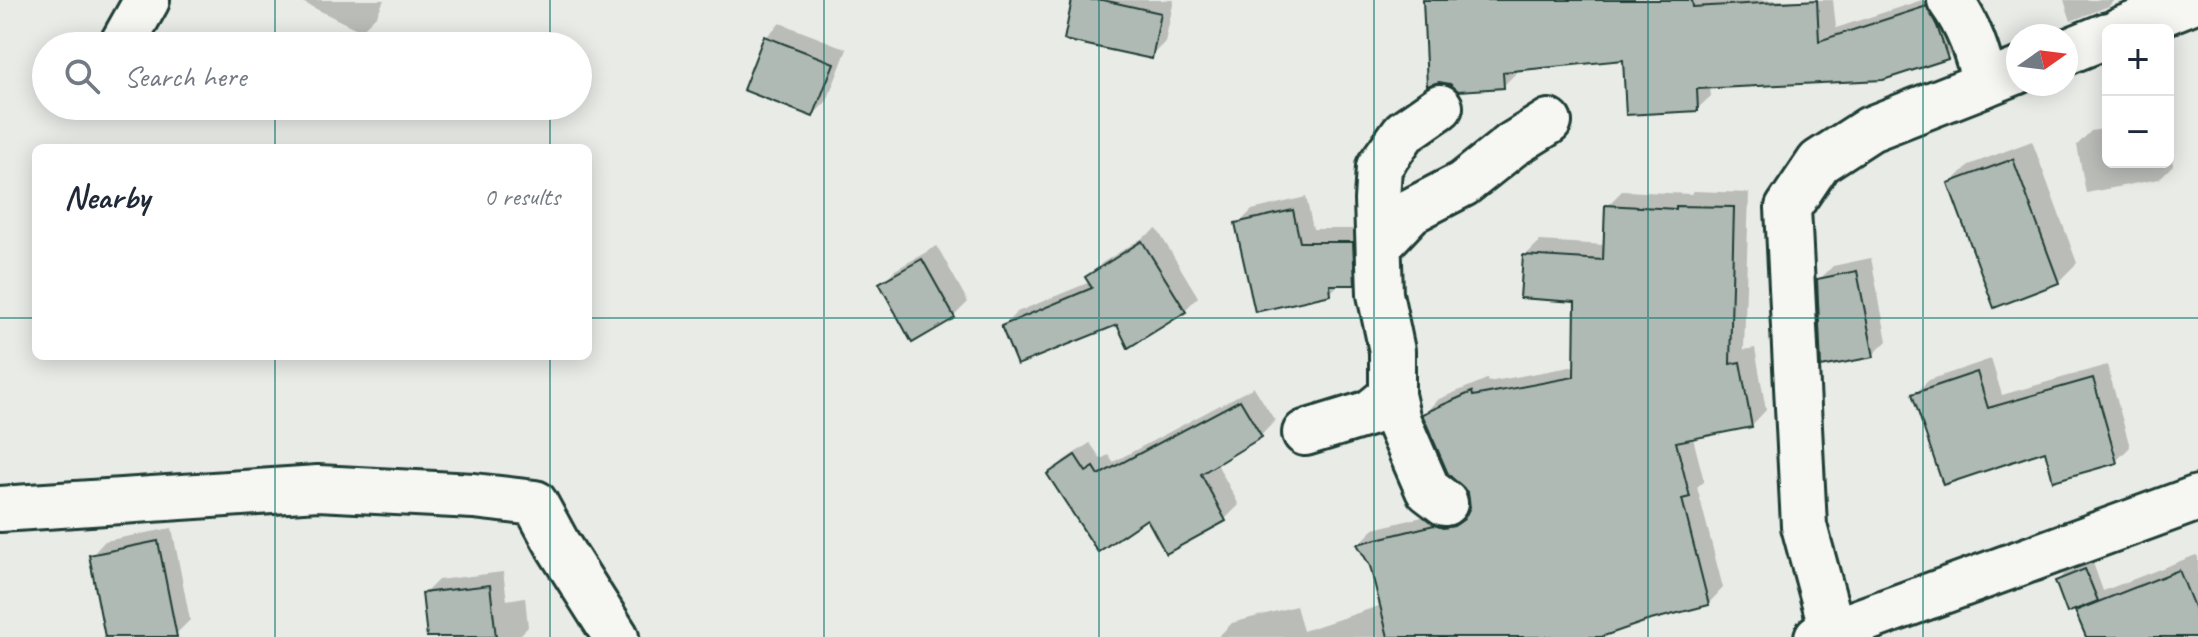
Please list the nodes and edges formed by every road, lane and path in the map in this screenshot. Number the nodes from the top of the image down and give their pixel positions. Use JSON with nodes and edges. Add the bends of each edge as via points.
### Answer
{"nodes":[{"id":1,"x":147,"y":0,"type":"edge"},
{"id":2,"x":2195,"y":0,"type":"edge"},
{"id":3,"x":1959,"y":6,"type":"edge"},
{"id":4,"x":2135,"y":24,"type":"edge"},
{"id":5,"x":129,"y":32,"type":"edge"},
{"id":6,"x":2102,"y":37,"type":"edge"},
{"id":7,"x":2078,"y":47,"type":"edge"},
{"id":8,"x":2001,"y":78,"type":"edge"},
{"id":9,"x":1440,"y":107,"type":"dead end"},
{"id":10,"x":1549,"y":122,"type":"dead end"},
{"id":11,"x":1379,"y":245,"type":"junction"},
{"id":12,"x":1392,"y":395,"type":"junction"},
{"id":13,"x":1305,"y":433,"type":"dead end"},
{"id":14,"x":2198,"y":498,"type":"edge"},
{"id":15,"x":1445,"y":503,"type":"dead end"},
{"id":16,"x":0,"y":509,"type":"edge"},
{"id":17,"x":1827,"y":636,"type":"edge"},
{"id":18,"x":616,"y":637,"type":"edge"}],
"edges":[{"from":1,"to":5,"type":"street"},
{"from":2,"to":4,"type":"street"},
{"from":3,"to":8,"type":"street","via":[[1979,57]]},
{"from":6,"to":7,"type":"street"},
{"from":8,"to":17,"type":"street","via":[[1870,129],[1819,162],[1788,208],[1804,526]]},
{"from":9,"to":11,"type":"street","via":[[1404,132],[1379,167]]},
{"from":10,"to":11,"type":"street","via":[[1463,184],[1411,211]]},
{"from":11,"to":12,"type":"street"},
{"from":12,"to":13,"type":"street","via":[[1370,413]]},
{"from":12,"to":15,"type":"street","via":[[1428,490]]},
{"from":14,"to":17,"type":"street"},
{"from":16,"to":18,"type":"street","via":[[318,488],[535,503]]}]}
